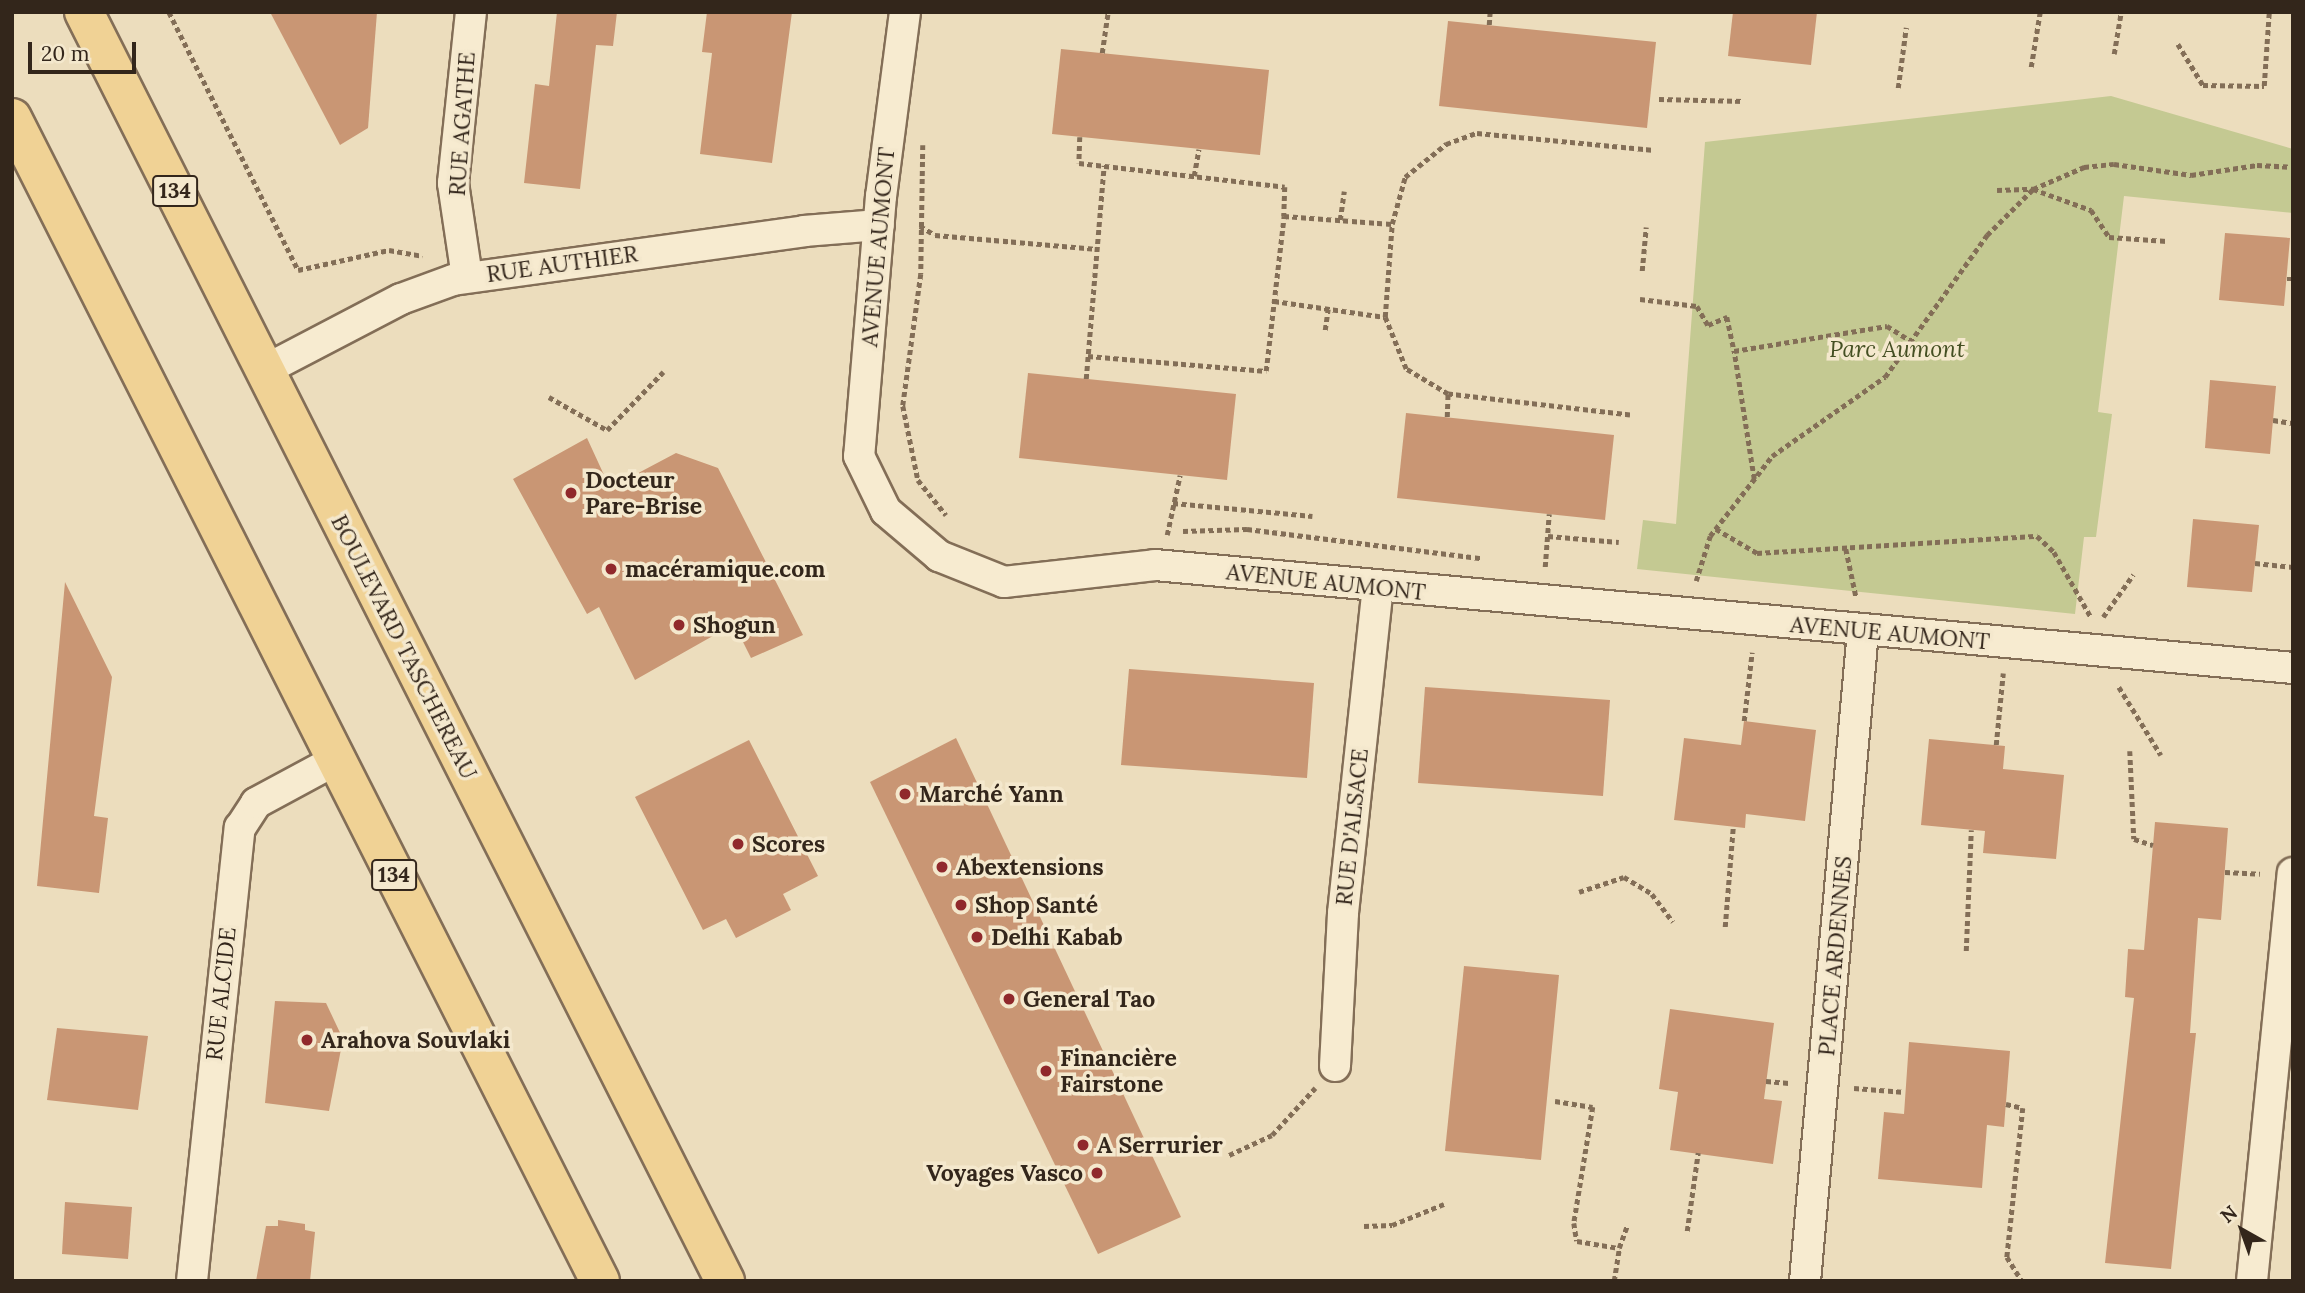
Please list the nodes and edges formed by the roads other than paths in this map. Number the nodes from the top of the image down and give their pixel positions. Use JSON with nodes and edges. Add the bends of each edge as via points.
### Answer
{"nodes":[{"id":1,"x":84,"y":12,"type":"edge"},
{"id":2,"x":471,"y":12,"type":"edge"},
{"id":3,"x":905,"y":12,"type":"edge"},
{"id":4,"x":12,"y":118,"type":"edge"},
{"id":5,"x":879,"y":225,"type":"junction"},
{"id":6,"x":467,"y":277,"type":"junction"},
{"id":7,"x":265,"y":370,"type":"junction"},
{"id":8,"x":1378,"y":588,"type":"junction"},
{"id":9,"x":1863,"y":631,"type":"junction"},
{"id":10,"x":2293,"y":668,"type":"edge"},
{"id":11,"x":336,"y":760,"type":"junction"},
{"id":12,"x":2280,"y":874,"type":"edge"},
{"id":13,"x":1335,"y":1066,"type":"road end"},
{"id":14,"x":191,"y":1281,"type":"edge"},
{"id":15,"x":600,"y":1281,"type":"edge"},
{"id":16,"x":724,"y":1281,"type":"edge"},
{"id":17,"x":1805,"y":1281,"type":"edge"},
{"id":18,"x":2252,"y":1281,"type":"edge"}],
"edges":[{"from":1,"to":7,"type":"main road","name":"BOULEVARD TASCHEREAU","number":"134"},
{"from":2,"to":6,"type":"street","name":"RUE AGATHE","via":[[453,183]]},
{"from":3,"to":5,"type":"street","name":"AVENUE AUMONT"},
{"from":4,"to":11,"type":"main road","number":"134"},
{"from":5,"to":6,"type":"street","name":"RUE AUTHIER"},
{"from":5,"to":8,"type":"street","name":"AVENUE AUMONT","via":[[859,456],[886,511],[939,556],[1004,582],[1164,566]]},
{"from":6,"to":7,"type":"street","name":"RUE AUTHIER","via":[[401,299]]},
{"from":7,"to":16,"type":"main road","name":"BOULEVARD TASCHEREAU","number":"134"},
{"from":8,"to":9,"type":"street","name":"AVENUE AUMONT"},
{"from":8,"to":13,"type":"street","name":"RUE D'ALSACE","via":[[1343,913]]},
{"from":9,"to":10,"type":"street","name":"AVENUE AUMONT","via":[[2006,644],[2095,643]]},
{"from":9,"to":17,"type":"street","name":"PLACE ARDENNES"},
{"from":11,"to":14,"type":"street","name":"RUE ALCIDE","via":[[256,803],[240,828]]},
{"from":11,"to":15,"type":"main road","number":"134"},
{"from":12,"to":18,"type":"street"}]}
